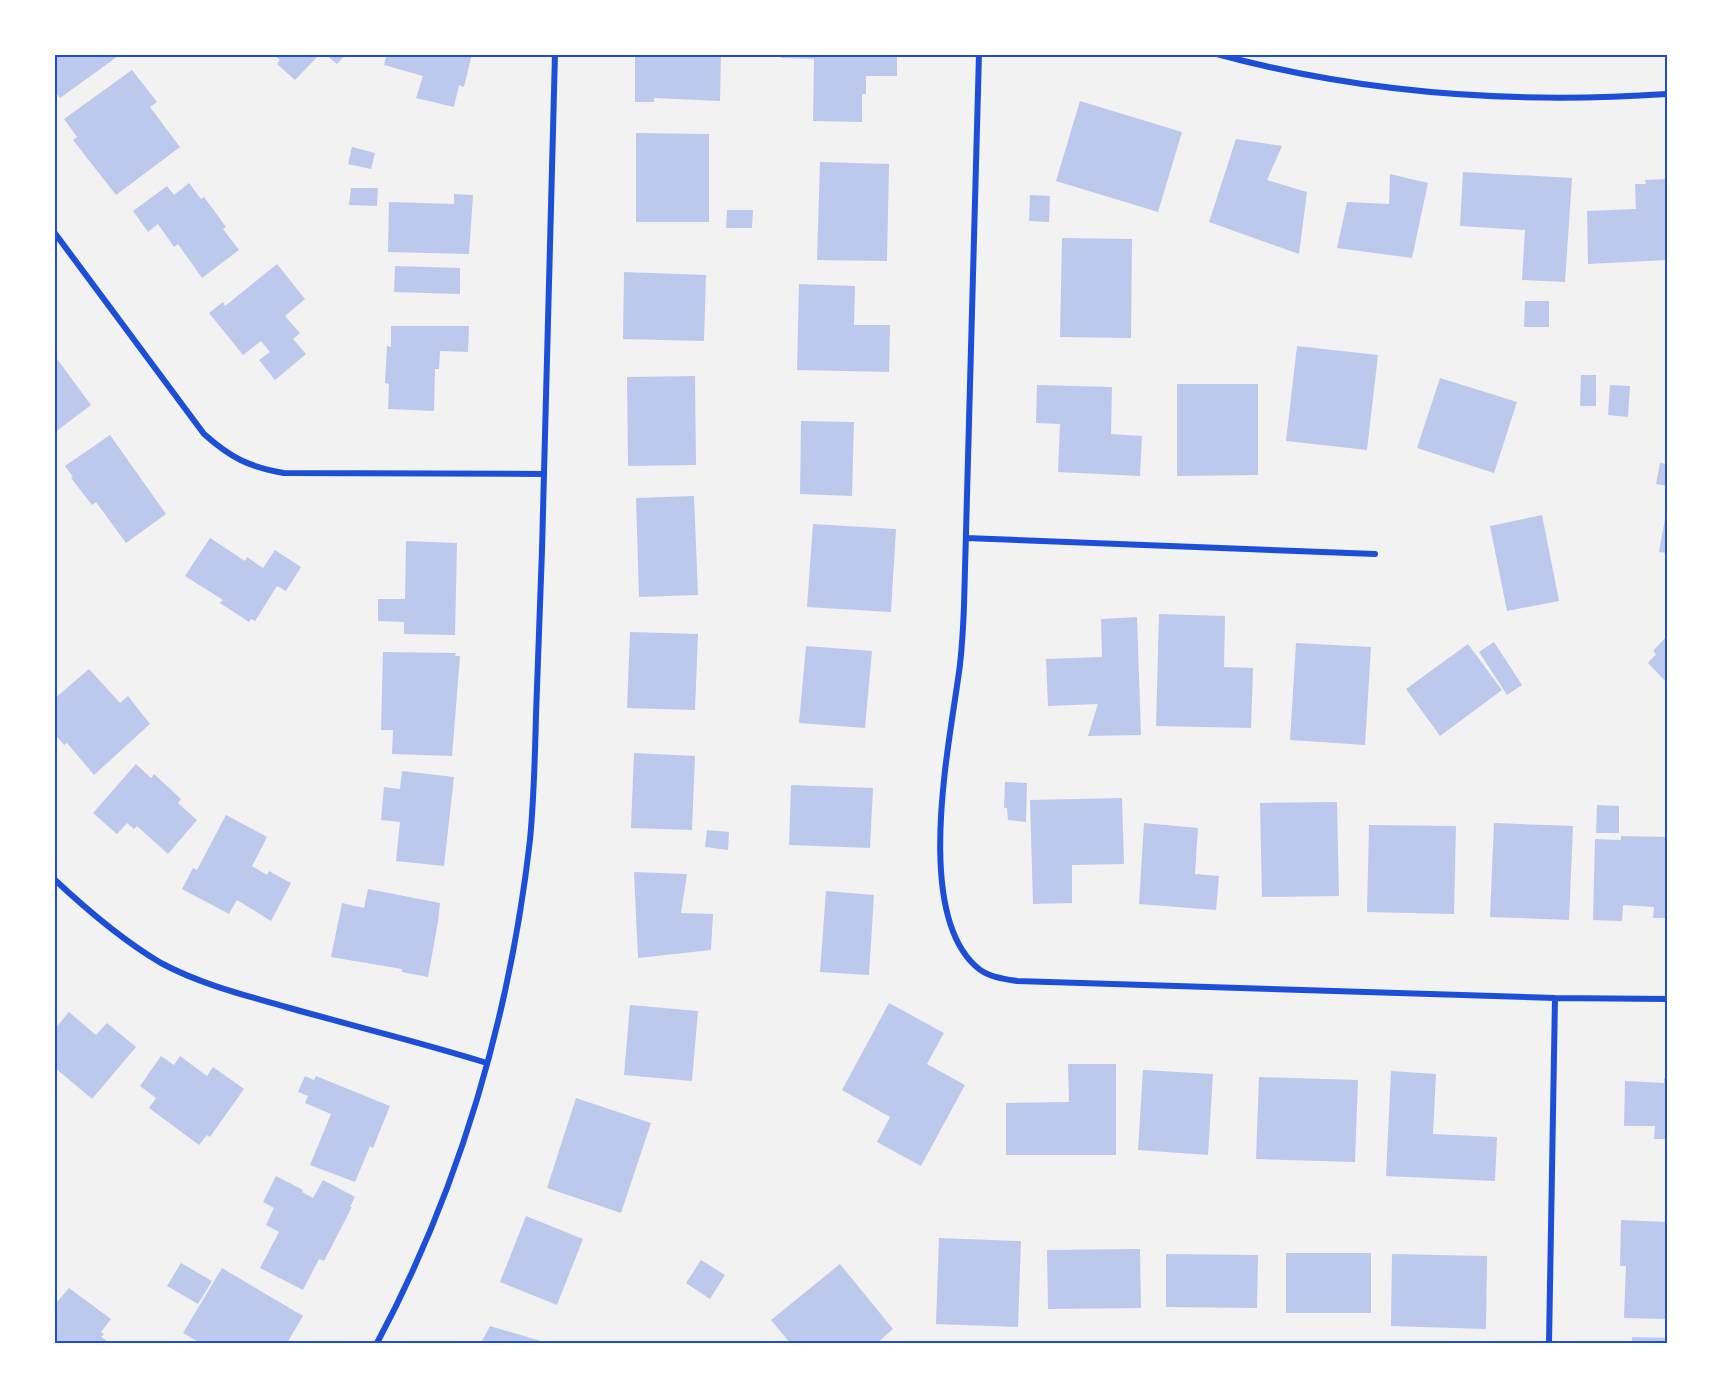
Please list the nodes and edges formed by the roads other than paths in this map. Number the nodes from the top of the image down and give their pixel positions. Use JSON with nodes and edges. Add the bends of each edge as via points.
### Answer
{"nodes":[{"id":1,"x":555,"y":54,"type":"edge"},
{"id":2,"x":979,"y":54,"type":"edge"},
{"id":3,"x":1217,"y":54,"type":"edge"},
{"id":4,"x":1667,"y":94,"type":"edge"},
{"id":5,"x":54,"y":232,"type":"edge"},
{"id":6,"x":544,"y":474,"type":"junction"},
{"id":7,"x":966,"y":538,"type":"junction"},
{"id":8,"x":1376,"y":554,"type":"dead end"},
{"id":9,"x":54,"y":879,"type":"edge"},
{"id":10,"x":1555,"y":998,"type":"junction"},
{"id":11,"x":1667,"y":999,"type":"edge"},
{"id":12,"x":487,"y":1063,"type":"junction"},
{"id":13,"x":377,"y":1343,"type":"edge"},
{"id":14,"x":1548,"y":1343,"type":"edge"}],
"edges":[{"from":1,"to":6,"type":"street"},
{"from":2,"to":7,"type":"street"},
{"from":3,"to":4,"type":"street","via":[[1321,77],[1466,95],[1559,98]]},
{"from":5,"to":6,"type":"street","via":[[204,434],[244,463],[262,470],[304,474]]},
{"from":6,"to":12,"type":"street","via":[[530,837],[517,932]]},
{"from":7,"to":8,"type":"street"},
{"from":7,"to":10,"type":"street","via":[[962,647],[947,758],[941,875],[953,934],[980,970],[1017,981]]},
{"from":9,"to":12,"type":"street","via":[[131,944],[197,979]]},
{"from":10,"to":11,"type":"street"},
{"from":10,"to":14,"type":"street"},
{"from":12,"to":13,"type":"street","via":[[444,1196]]}]}
